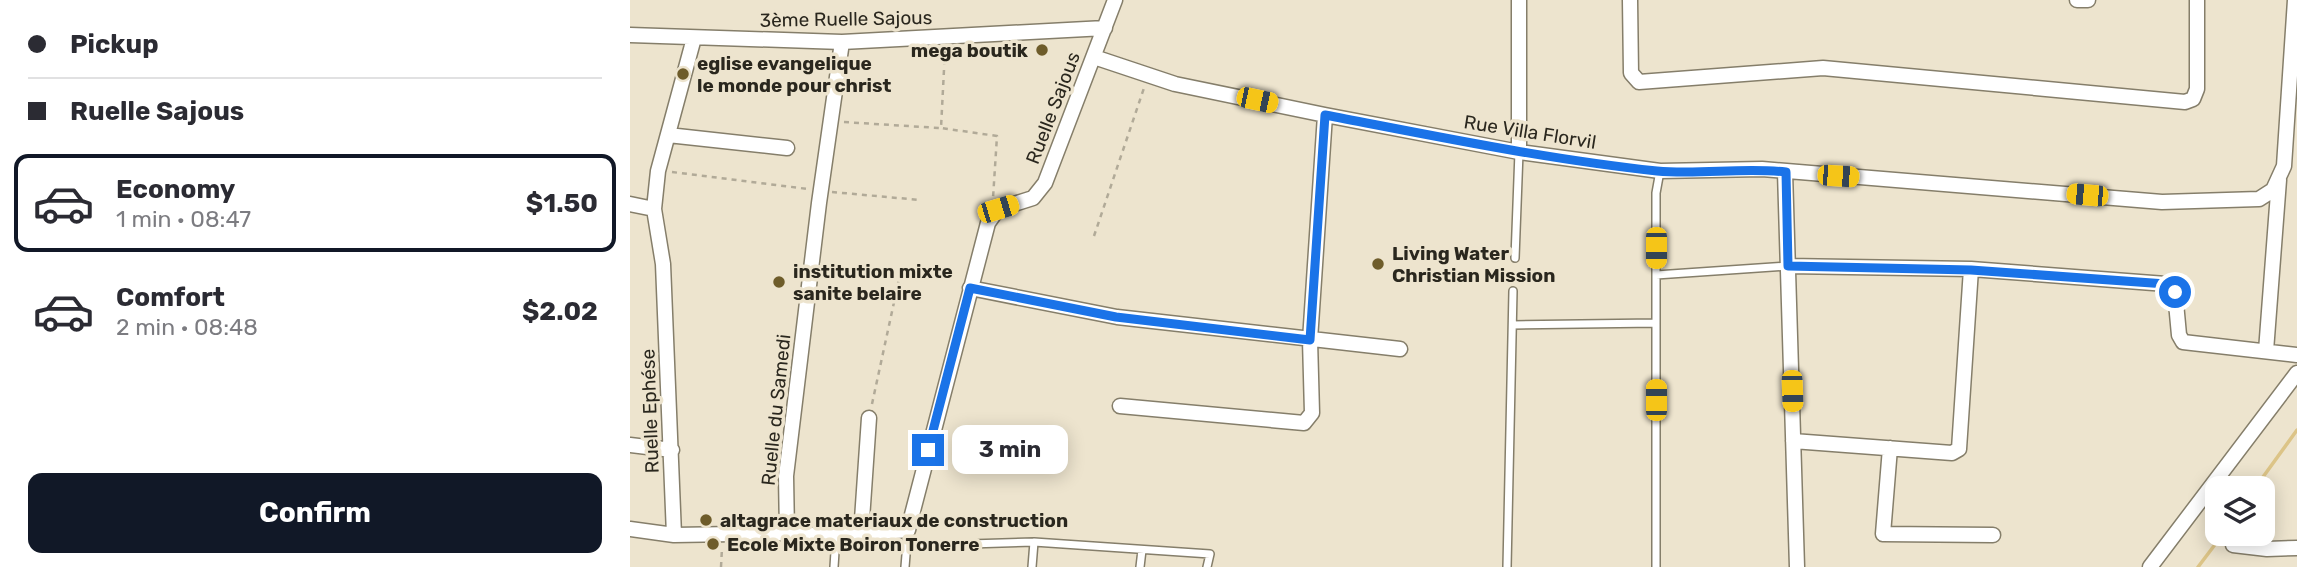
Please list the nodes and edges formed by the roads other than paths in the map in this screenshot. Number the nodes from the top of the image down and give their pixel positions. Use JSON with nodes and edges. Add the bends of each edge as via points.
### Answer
{"nodes":[{"id":1,"x":1115,"y":0,"type":"edge"},
{"id":2,"x":1519,"y":0,"type":"edge"},
{"id":3,"x":1630,"y":0,"type":"edge"},
{"id":4,"x":2077,"y":0,"type":"edge"},
{"id":5,"x":2088,"y":0,"type":"edge"},
{"id":6,"x":2197,"y":0,"type":"edge"},
{"id":7,"x":2295,"y":0,"type":"edge"},
{"id":8,"x":1105,"y":28,"type":"junction"},
{"id":9,"x":630,"y":35,"type":"edge"},
{"id":10,"x":694,"y":38,"type":"junction"},
{"id":11,"x":842,"y":42,"type":"junction"},
{"id":12,"x":1094,"y":57,"type":"junction"},
{"id":13,"x":2293,"y":82,"type":"edge"},
{"id":14,"x":1325,"y":115,"type":"junction"},
{"id":15,"x":668,"y":135,"type":"junction"},
{"id":16,"x":787,"y":148,"type":"dead end"},
{"id":17,"x":1519,"y":152,"type":"junction"},
{"id":18,"x":1660,"y":171,"type":"junction"},
{"id":19,"x":1786,"y":172,"type":"junction"},
{"id":20,"x":2279,"y":179,"type":"junction"},
{"id":21,"x":630,"y":204,"type":"edge"},
{"id":22,"x":654,"y":209,"type":"junction"},
{"id":23,"x":1515,"y":258,"type":"dead end"},
{"id":24,"x":1788,"y":266,"type":"junction"},
{"id":25,"x":1971,"y":270,"type":"junction"},
{"id":26,"x":1656,"y":275,"type":"junction"},
{"id":27,"x":970,"y":288,"type":"junction"},
{"id":28,"x":1513,"y":291,"type":"dead end"},
{"id":29,"x":1656,"y":323,"type":"junction"},
{"id":30,"x":1513,"y":325,"type":"junction"},
{"id":31,"x":1310,"y":340,"type":"junction"},
{"id":32,"x":1400,"y":349,"type":"dead end"},
{"id":33,"x":2266,"y":352,"type":"junction"},
{"id":34,"x":2297,"y":355,"type":"edge"},
{"id":35,"x":2297,"y":373,"type":"edge"},
{"id":36,"x":1120,"y":406,"type":"dead end"},
{"id":37,"x":869,"y":418,"type":"road end"},
{"id":38,"x":1793,"y":441,"type":"junction"},
{"id":39,"x":630,"y":445,"type":"edge"},
{"id":40,"x":1890,"y":448,"type":"junction"},
{"id":41,"x":672,"y":450,"type":"junction"},
{"id":42,"x":630,"y":529,"type":"edge"},
{"id":43,"x":908,"y":530,"type":"junction"},
{"id":44,"x":787,"y":533,"type":"junction"},
{"id":45,"x":861,"y":534,"type":"junction"},
{"id":46,"x":674,"y":535,"type":"junction"},
{"id":47,"x":1993,"y":535,"type":"dead end"},
{"id":48,"x":836,"y":536,"type":"junction"},
{"id":49,"x":1034,"y":542,"type":"junction"},
{"id":50,"x":905,"y":546,"type":"junction"},
{"id":51,"x":2242,"y":546,"type":"edge"},
{"id":52,"x":2297,"y":548,"type":"edge"},
{"id":53,"x":1142,"y":550,"type":"junction"},
{"id":54,"x":834,"y":567,"type":"edge"},
{"id":55,"x":905,"y":567,"type":"edge"},
{"id":56,"x":1032,"y":567,"type":"edge"},
{"id":57,"x":1140,"y":567,"type":"edge"},
{"id":58,"x":1208,"y":567,"type":"edge"},
{"id":59,"x":1507,"y":567,"type":"edge"},
{"id":60,"x":1656,"y":567,"type":"edge"},
{"id":61,"x":1797,"y":567,"type":"edge"},
{"id":62,"x":2150,"y":567,"type":"edge"}],
"edges":[{"from":1,"to":8,"type":"street","name":"Ruelle Sajous"},
{"from":2,"to":17,"type":"street"},
{"from":3,"to":6,"type":"street","via":[[1631,73],[1639,82],[1823,68],[2185,102],[2193,99],[2197,89]]},
{"from":4,"to":5,"type":"street"},
{"from":7,"to":13,"type":"street"},
{"from":8,"to":11,"type":"street","name":"3ème Ruelle Sajous"},
{"from":8,"to":12,"type":"street","name":"Ruelle Sajous"},
{"from":9,"to":10,"type":"street","name":"3ème Ruelle Sajous"},
{"from":10,"to":11,"type":"street","name":"3ème Ruelle Sajous"},
{"from":10,"to":15,"type":"street","name":"Ruelle Ephése"},
{"from":11,"to":44,"type":"street","name":"Ruelle du Samedi","via":[[786,476]]},
{"from":12,"to":14,"type":"street","name":"Rue Villa Florvil","via":[[1175,84]]},
{"from":12,"to":27,"type":"street","name":"Ruelle Sajous","via":[[1045,183],[1033,198],[992,214]]},
{"from":13,"to":20,"type":"street"},
{"from":14,"to":17,"type":"street","name":"Rue Villa Florvil"},
{"from":14,"to":31,"type":"street"},
{"from":15,"to":16,"type":"street"},
{"from":15,"to":22,"type":"street","name":"Ruelle Ephése"},
{"from":17,"to":18,"type":"street","name":"Rue Villa Florvil"},
{"from":17,"to":23,"type":"lane"},
{"from":18,"to":19,"type":"street","name":"Rue Villa Florvil"},
{"from":18,"to":26,"type":"lane"},
{"from":19,"to":20,"type":"street","name":"Rue Villa Florvil","via":[[2162,202],[2259,199],[2273,190]]},
{"from":19,"to":24,"type":"street"},
{"from":20,"to":33,"type":"street"},
{"from":21,"to":22,"type":"street"},
{"from":22,"to":41,"type":"street","name":"Ruelle Ephése","via":[[663,264]]},
{"from":24,"to":25,"type":"street"},
{"from":24,"to":26,"type":"lane"},
{"from":24,"to":38,"type":"street"},
{"from":25,"to":33,"type":"street","via":[[2169,285],[2175,292],[2183,342]]},
{"from":25,"to":40,"type":"street","via":[[1959,449],[1952,453]]},
{"from":26,"to":29,"type":"lane"},
{"from":27,"to":31,"type":"street","via":[[1116,317]]},
{"from":27,"to":43,"type":"street"},
{"from":28,"to":30,"type":"lane"},
{"from":29,"to":30,"type":"lane"},
{"from":29,"to":60,"type":"lane"},
{"from":30,"to":59,"type":"lane"},
{"from":31,"to":32,"type":"street"},
{"from":31,"to":36,"type":"street","via":[[1312,413],[1304,423]]},
{"from":33,"to":34,"type":"street"},
{"from":35,"to":62,"type":"street"},
{"from":37,"to":45,"type":"street"},
{"from":38,"to":40,"type":"street"},
{"from":38,"to":61,"type":"street"},
{"from":39,"to":41,"type":"street"},
{"from":40,"to":47,"type":"street","via":[[1882,534]]},
{"from":41,"to":46,"type":"street","name":"Ruelle Ephése"},
{"from":42,"to":46,"type":"street"},
{"from":43,"to":45,"type":"street"},
{"from":43,"to":50,"type":"lane"},
{"from":44,"to":46,"type":"street"},
{"from":44,"to":48,"type":"street"},
{"from":45,"to":48,"type":"street"},
{"from":48,"to":54,"type":"lane"},
{"from":49,"to":50,"type":"lane"},
{"from":49,"to":53,"type":"lane"},
{"from":49,"to":56,"type":"lane"},
{"from":50,"to":55,"type":"lane"},
{"from":51,"to":52,"type":"street"},
{"from":53,"to":57,"type":"lane"},
{"from":53,"to":58,"type":"lane","via":[[1210,554]]}]}
